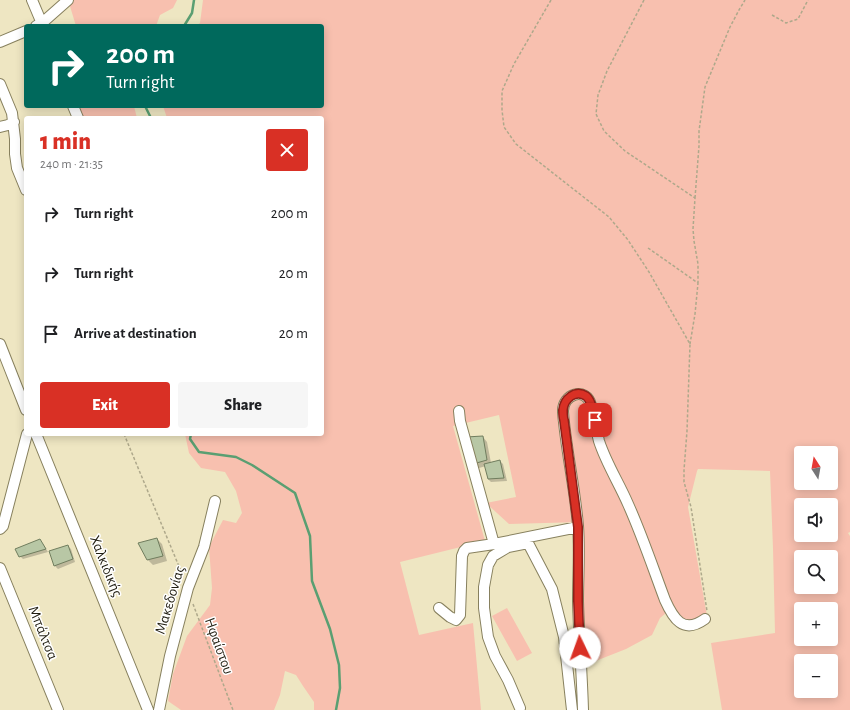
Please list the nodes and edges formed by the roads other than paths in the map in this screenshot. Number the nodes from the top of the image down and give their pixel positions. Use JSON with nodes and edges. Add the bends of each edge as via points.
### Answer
{"nodes":[{"id":1,"x":32,"y":0,"type":"edge"},
{"id":2,"x":68,"y":0,"type":"edge"},
{"id":3,"x":40,"y":24,"type":"edge"},
{"id":4,"x":41,"y":24,"type":"edge"},
{"id":5,"x":24,"y":31,"type":"edge"},
{"id":6,"x":0,"y":42,"type":"edge"},
{"id":7,"x":0,"y":84,"type":"edge"},
{"id":8,"x":14,"y":122,"type":"junction"},
{"id":9,"x":0,"y":127,"type":"edge"},
{"id":10,"x":24,"y":185,"type":"edge"},
{"id":11,"x":0,"y":344,"type":"edge"},
{"id":12,"x":24,"y":405,"type":"edge"},
{"id":13,"x":459,"y":411,"type":"dead end"},
{"id":14,"x":26,"y":436,"type":"edge"},
{"id":15,"x":37,"y":436,"type":"edge"},
{"id":16,"x":215,"y":501,"type":"dead end"},
{"id":17,"x":578,"y":527,"type":"junction"},
{"id":18,"x":0,"y":530,"type":"edge"},
{"id":19,"x":549,"y":538,"type":"dead end"},
{"id":20,"x":528,"y":543,"type":"junction"},
{"id":21,"x":494,"y":544,"type":"junction"},
{"id":22,"x":0,"y":568,"type":"edge"},
{"id":23,"x":439,"y":608,"type":"dead end"},
{"id":24,"x":705,"y":619,"type":"road end"},
{"id":25,"x":520,"y":708,"type":"dead end"},
{"id":26,"x":58,"y":710,"type":"edge"},
{"id":27,"x":148,"y":710,"type":"edge"},
{"id":28,"x":158,"y":710,"type":"edge"},
{"id":29,"x":572,"y":710,"type":"edge"},
{"id":30,"x":583,"y":710,"type":"edge"}],
"edges":[{"from":1,"to":3,"type":"street"},
{"from":2,"to":4,"type":"street"},
{"from":5,"to":6,"type":"street"},
{"from":7,"to":8,"type":"street"},
{"from":8,"to":9,"type":"street"},
{"from":8,"to":10,"type":"street","via":[[17,168]]},
{"from":11,"to":12,"type":"street"},
{"from":13,"to":21,"type":"street"},
{"from":14,"to":18,"type":"street"},
{"from":15,"to":27,"type":"street","name":"Χαλκιδικής"},
{"from":16,"to":28,"type":"street","name":"Μακεδονίας","via":[[204,546],[188,588]]},
{"from":17,"to":21,"type":"street"},
{"from":17,"to":24,"type":"street","via":[[563,409],[574,394],[586,396],[590,402],[605,456],[629,506],[669,610],[680,623],[687,626]]},
{"from":17,"to":30,"type":"street","via":[[578,601]]},
{"from":19,"to":20,"type":"street"},
{"from":20,"to":25,"type":"street","via":[[508,547],[493,556],[488,565],[484,587],[488,637]]},
{"from":20,"to":29,"type":"street","via":[[552,588],[564,637]]},
{"from":21,"to":23,"type":"street","via":[[467,548],[464,551],[460,615],[456,620]]},
{"from":22,"to":26,"type":"street","name":"Μπάλτσα"}]}
